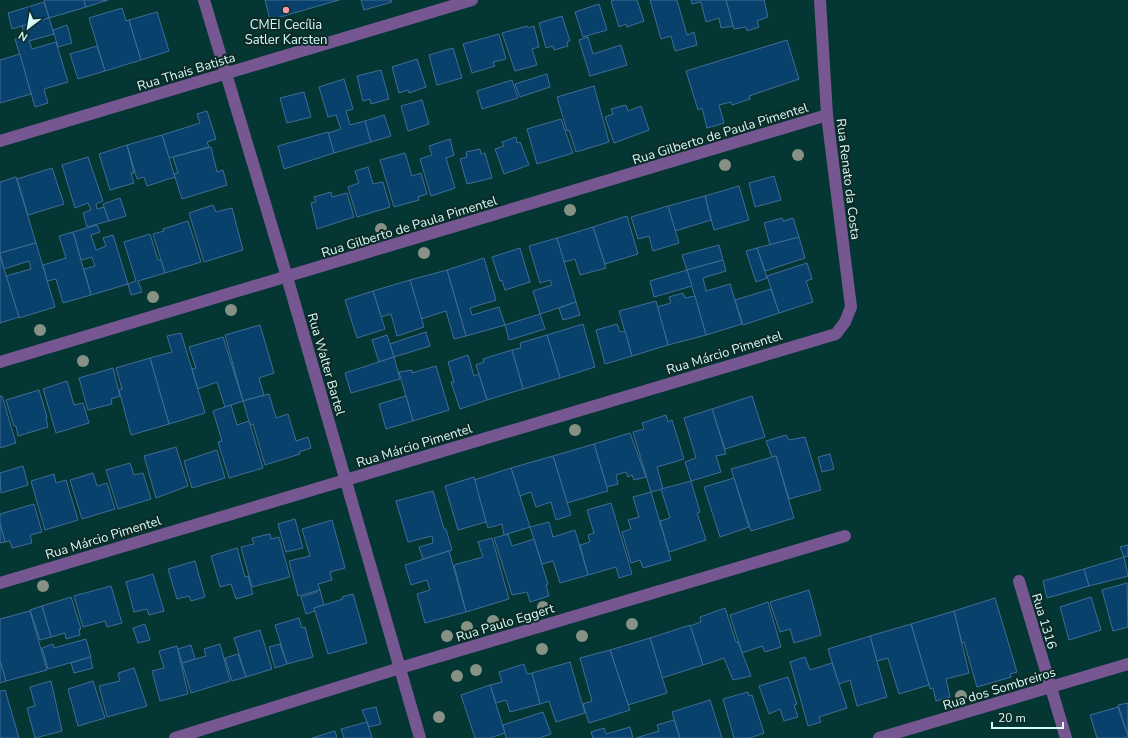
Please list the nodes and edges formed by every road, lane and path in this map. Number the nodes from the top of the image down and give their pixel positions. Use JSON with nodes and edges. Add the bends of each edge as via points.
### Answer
{"nodes":[{"id":1,"x":204,"y":0,"type":"edge"},
{"id":2,"x":472,"y":0,"type":"edge"},
{"id":3,"x":820,"y":0,"type":"edge"},
{"id":4,"x":225,"y":74,"type":"junction"},
{"id":5,"x":827,"y":116,"type":"junction"},
{"id":6,"x":0,"y":142,"type":"edge"},
{"id":7,"x":287,"y":277,"type":"junction"},
{"id":8,"x":836,"y":334,"type":"joint"},
{"id":9,"x":0,"y":362,"type":"edge"},
{"id":10,"x":346,"y":480,"type":"junction"},
{"id":11,"x":844,"y":536,"type":"dead end"},
{"id":12,"x":1019,"y":581,"type":"dead end"},
{"id":13,"x":0,"y":583,"type":"edge"},
{"id":14,"x":1128,"y":664,"type":"edge"},
{"id":15,"x":400,"y":668,"type":"junction"},
{"id":16,"x":1051,"y":687,"type":"junction"},
{"id":17,"x":175,"y":738,"type":"edge"},
{"id":18,"x":420,"y":738,"type":"edge"},
{"id":19,"x":879,"y":738,"type":"edge"},
{"id":20,"x":1066,"y":738,"type":"edge"}],
"edges":[{"from":1,"to":4,"type":"street","name":"Rua Walter Bartel"},
{"from":2,"to":4,"type":"street","name":"Rua Thaís Batista"},
{"from":3,"to":5,"type":"street","name":"Rua Renato da Costa"},
{"from":4,"to":6,"type":"street","name":"Rua Thaís Batista"},
{"from":4,"to":7,"type":"street","name":"Rua Walter Bartel"},
{"from":5,"to":7,"type":"street","name":"Rua Gilberto de Paula Pimentel"},
{"from":5,"to":8,"type":"street","name":"Rua Renato da Costa","via":[[851,307],[845,322]]},
{"from":7,"to":9,"type":"street","name":"Rua Gilberto de Paula Pimentel"},
{"from":7,"to":10,"type":"street","name":"Rua Walter Bartel"},
{"from":8,"to":10,"type":"street","name":"Rua Márcio Pimentel"},
{"from":10,"to":13,"type":"street","name":"Rua Márcio Pimentel"},
{"from":10,"to":15,"type":"street","name":"Rua Walter Bartel"},
{"from":11,"to":15,"type":"street","name":"Rua Paulo Eggert"},
{"from":12,"to":16,"type":"street","name":"Rua 1316"},
{"from":14,"to":16,"type":"street","name":"Rua dos Sombreiros"},
{"from":15,"to":17,"type":"street","name":"Rua Paulo Eggert"},
{"from":15,"to":18,"type":"street","name":"Rua Walter Bartel"},
{"from":16,"to":19,"type":"street","name":"Rua dos Sombreiros"},
{"from":16,"to":20,"type":"street","name":"Rua 1316"}]}
